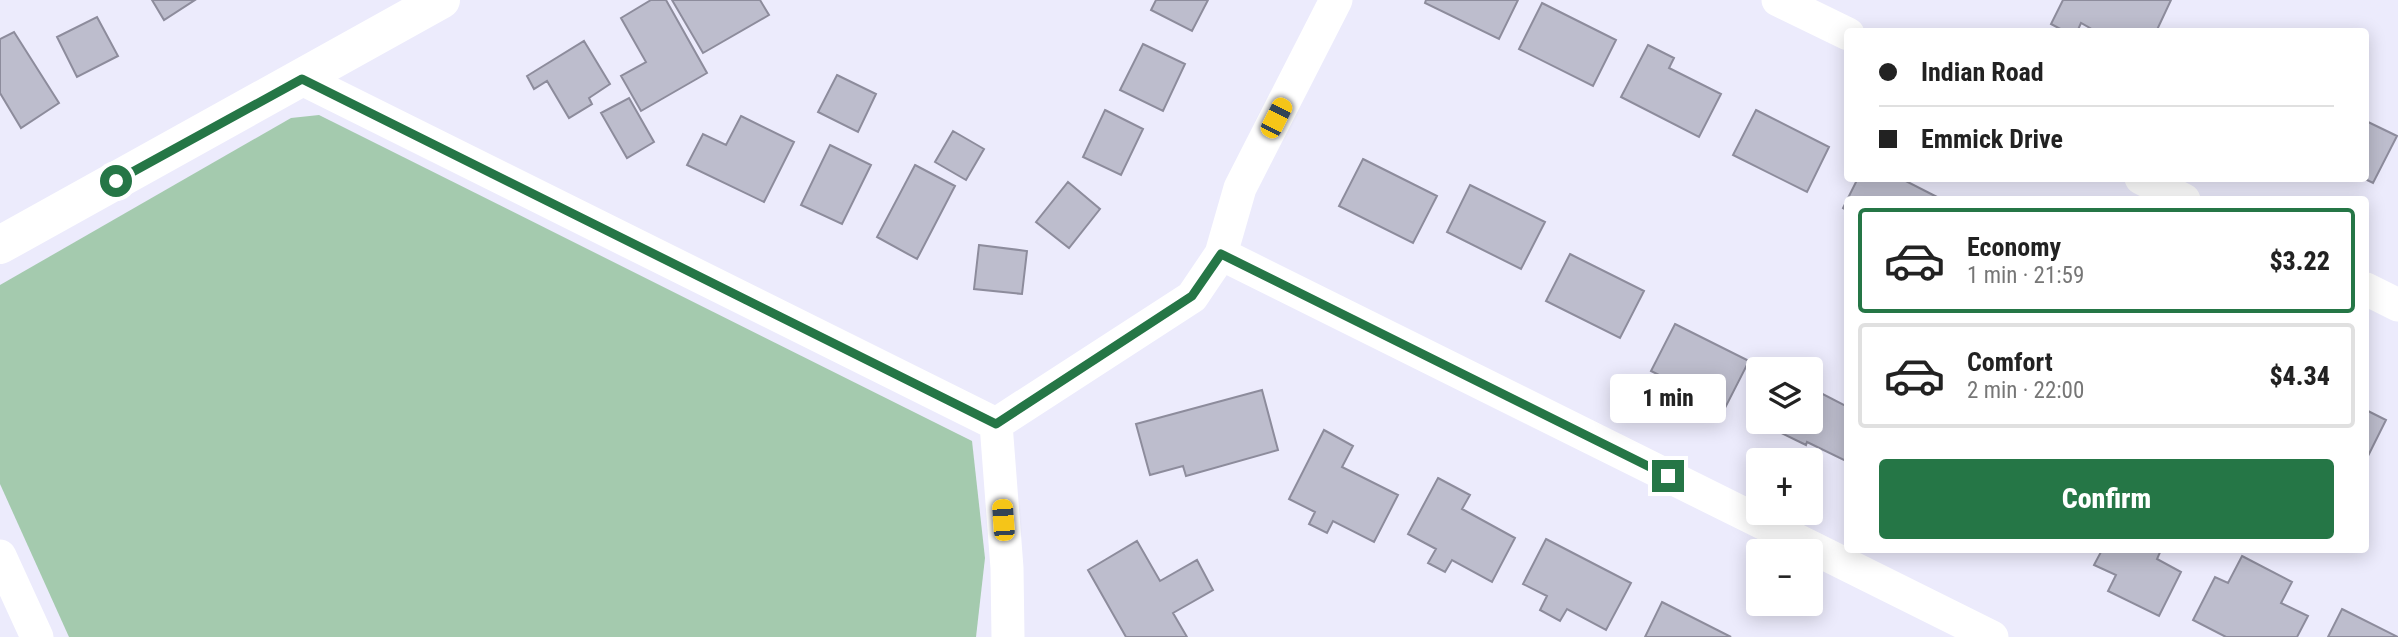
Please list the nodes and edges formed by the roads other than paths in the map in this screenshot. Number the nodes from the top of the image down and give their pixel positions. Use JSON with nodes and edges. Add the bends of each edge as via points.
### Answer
{"nodes":[{"id":1,"x":441,"y":0,"type":"edge"},
{"id":2,"x":1336,"y":0,"type":"edge"},
{"id":3,"x":1778,"y":0,"type":"edge"},
{"id":4,"x":1844,"y":32,"type":"edge"},
{"id":5,"x":302,"y":79,"type":"junction"},
{"id":6,"x":2149,"y":182,"type":"edge"},
{"id":7,"x":2176,"y":196,"type":"edge"},
{"id":8,"x":0,"y":244,"type":"edge"},
{"id":9,"x":1221,"y":254,"type":"junction"},
{"id":10,"x":2369,"y":290,"type":"edge"},
{"id":11,"x":2398,"y":305,"type":"edge"},
{"id":12,"x":996,"y":424,"type":"junction"},
{"id":13,"x":0,"y":556,"type":"edge"},
{"id":14,"x":30,"y":634,"type":"edge"},
{"id":15,"x":1008,"y":637,"type":"edge"},
{"id":16,"x":1992,"y":637,"type":"edge"}],
"edges":[{"from":1,"to":5,"type":"street"},
{"from":2,"to":9,"type":"street","via":[[1240,188]]},
{"from":3,"to":4,"type":"street"},
{"from":5,"to":8,"type":"street"},
{"from":5,"to":12,"type":"street"},
{"from":6,"to":7,"type":"street"},
{"from":9,"to":12,"type":"street","via":[[1192,296]]},
{"from":9,"to":16,"type":"street"},
{"from":10,"to":11,"type":"street"},
{"from":12,"to":15,"type":"street"},
{"from":13,"to":14,"type":"street"}]}
